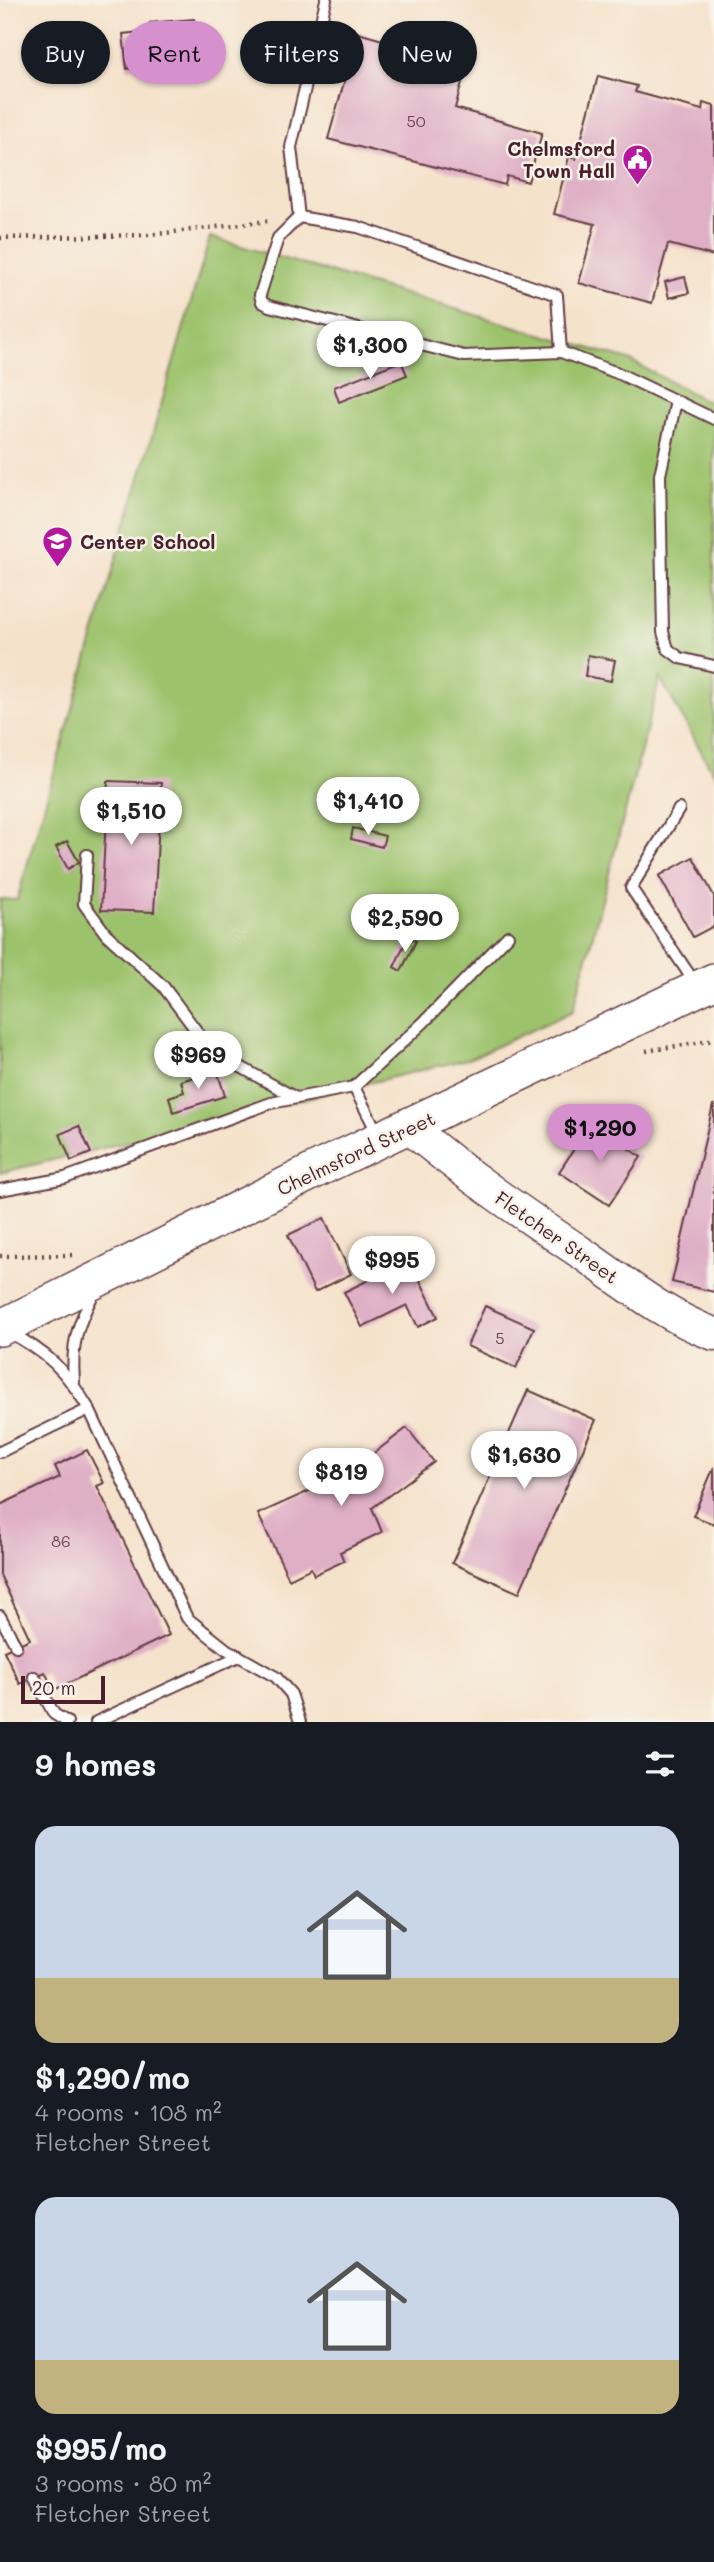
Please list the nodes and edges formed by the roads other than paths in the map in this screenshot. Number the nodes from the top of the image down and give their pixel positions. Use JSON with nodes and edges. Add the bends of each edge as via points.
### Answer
{"nodes":[{"id":1,"x":326,"y":0,"type":"edge"},
{"id":2,"x":299,"y":217,"type":"junction"},
{"id":3,"x":561,"y":352,"type":"junction"},
{"id":4,"x":676,"y":401,"type":"junction"},
{"id":5,"x":714,"y":419,"type":"edge"},
{"id":6,"x":714,"y":666,"type":"edge"},
{"id":7,"x":679,"y":809,"type":"dead end"},
{"id":8,"x":87,"y":855,"type":"dead end"},
{"id":9,"x":508,"y":936,"type":"dead end"},
{"id":10,"x":706,"y":985,"type":"edge"},
{"id":11,"x":354,"y":1087,"type":"junction"},
{"id":12,"x":296,"y":1098,"type":"junction"},
{"id":13,"x":395,"y":1133,"type":"junction"},
{"id":14,"x":0,"y":1190,"type":"edge"},
{"id":15,"x":101,"y":1279,"type":"junction"},
{"id":16,"x":0,"y":1327,"type":"edge"},
{"id":17,"x":714,"y":1334,"type":"edge"},
{"id":18,"x":74,"y":1382,"type":"junction"},
{"id":19,"x":89,"y":1409,"type":"junction"},
{"id":20,"x":0,"y":1452,"type":"edge"},
{"id":21,"x":0,"y":1616,"type":"edge"},
{"id":22,"x":16,"y":1646,"type":"dead end"},
{"id":23,"x":239,"y":1656,"type":"junction"},
{"id":24,"x":34,"y":1677,"type":"dead end"},
{"id":25,"x":68,"y":1722,"type":"edge"},
{"id":26,"x":96,"y":1722,"type":"edge"},
{"id":27,"x":300,"y":1722,"type":"edge"}],
"edges":[{"from":1,"to":2,"type":"lane","via":[[291,147]]},
{"from":2,"to":3,"type":"lane","via":[[358,227],[557,295]]},
{"from":2,"to":3,"type":"lane","via":[[278,238],[261,295],[269,306],[464,356]]},
{"from":3,"to":4,"type":"lane"},
{"from":4,"to":5,"type":"lane"},
{"from":4,"to":6,"type":"lane","via":[[660,475],[663,632],[668,649],[680,658]]},
{"from":7,"to":10,"type":"lane","via":[[631,888]]},
{"from":8,"to":12,"type":"lane","via":[[84,904],[106,934],[163,986],[201,1037],[230,1061]]},
{"from":9,"to":11,"type":"lane"},
{"from":10,"to":13,"type":"main road","name":"Chelmsford Street"},
{"from":11,"to":12,"type":"lane"},
{"from":11,"to":13,"type":"lane"},
{"from":12,"to":14,"type":"lane","via":[[271,1102],[65,1178]]},
{"from":13,"to":15,"type":"main road","name":"Chelmsford Street"},
{"from":13,"to":17,"type":"street","name":"Fletcher Street","via":[[458,1169],[688,1325]]},
{"from":15,"to":16,"type":"main road","name":"Chelmsford Street"},
{"from":15,"to":18,"type":"lane","via":[[78,1325],[72,1352]]},
{"from":16,"to":18,"type":"lane","via":[[55,1360]]},
{"from":18,"to":19,"type":"lane"},
{"from":19,"to":20,"type":"lane"},
{"from":19,"to":23,"type":"lane","via":[[187,1618]]},
{"from":21,"to":22,"type":"lane"},
{"from":23,"to":26,"type":"lane"},
{"from":23,"to":27,"type":"lane","via":[[276,1677],[292,1694]]},
{"from":24,"to":25,"type":"lane","via":[[54,1714]]}]}
